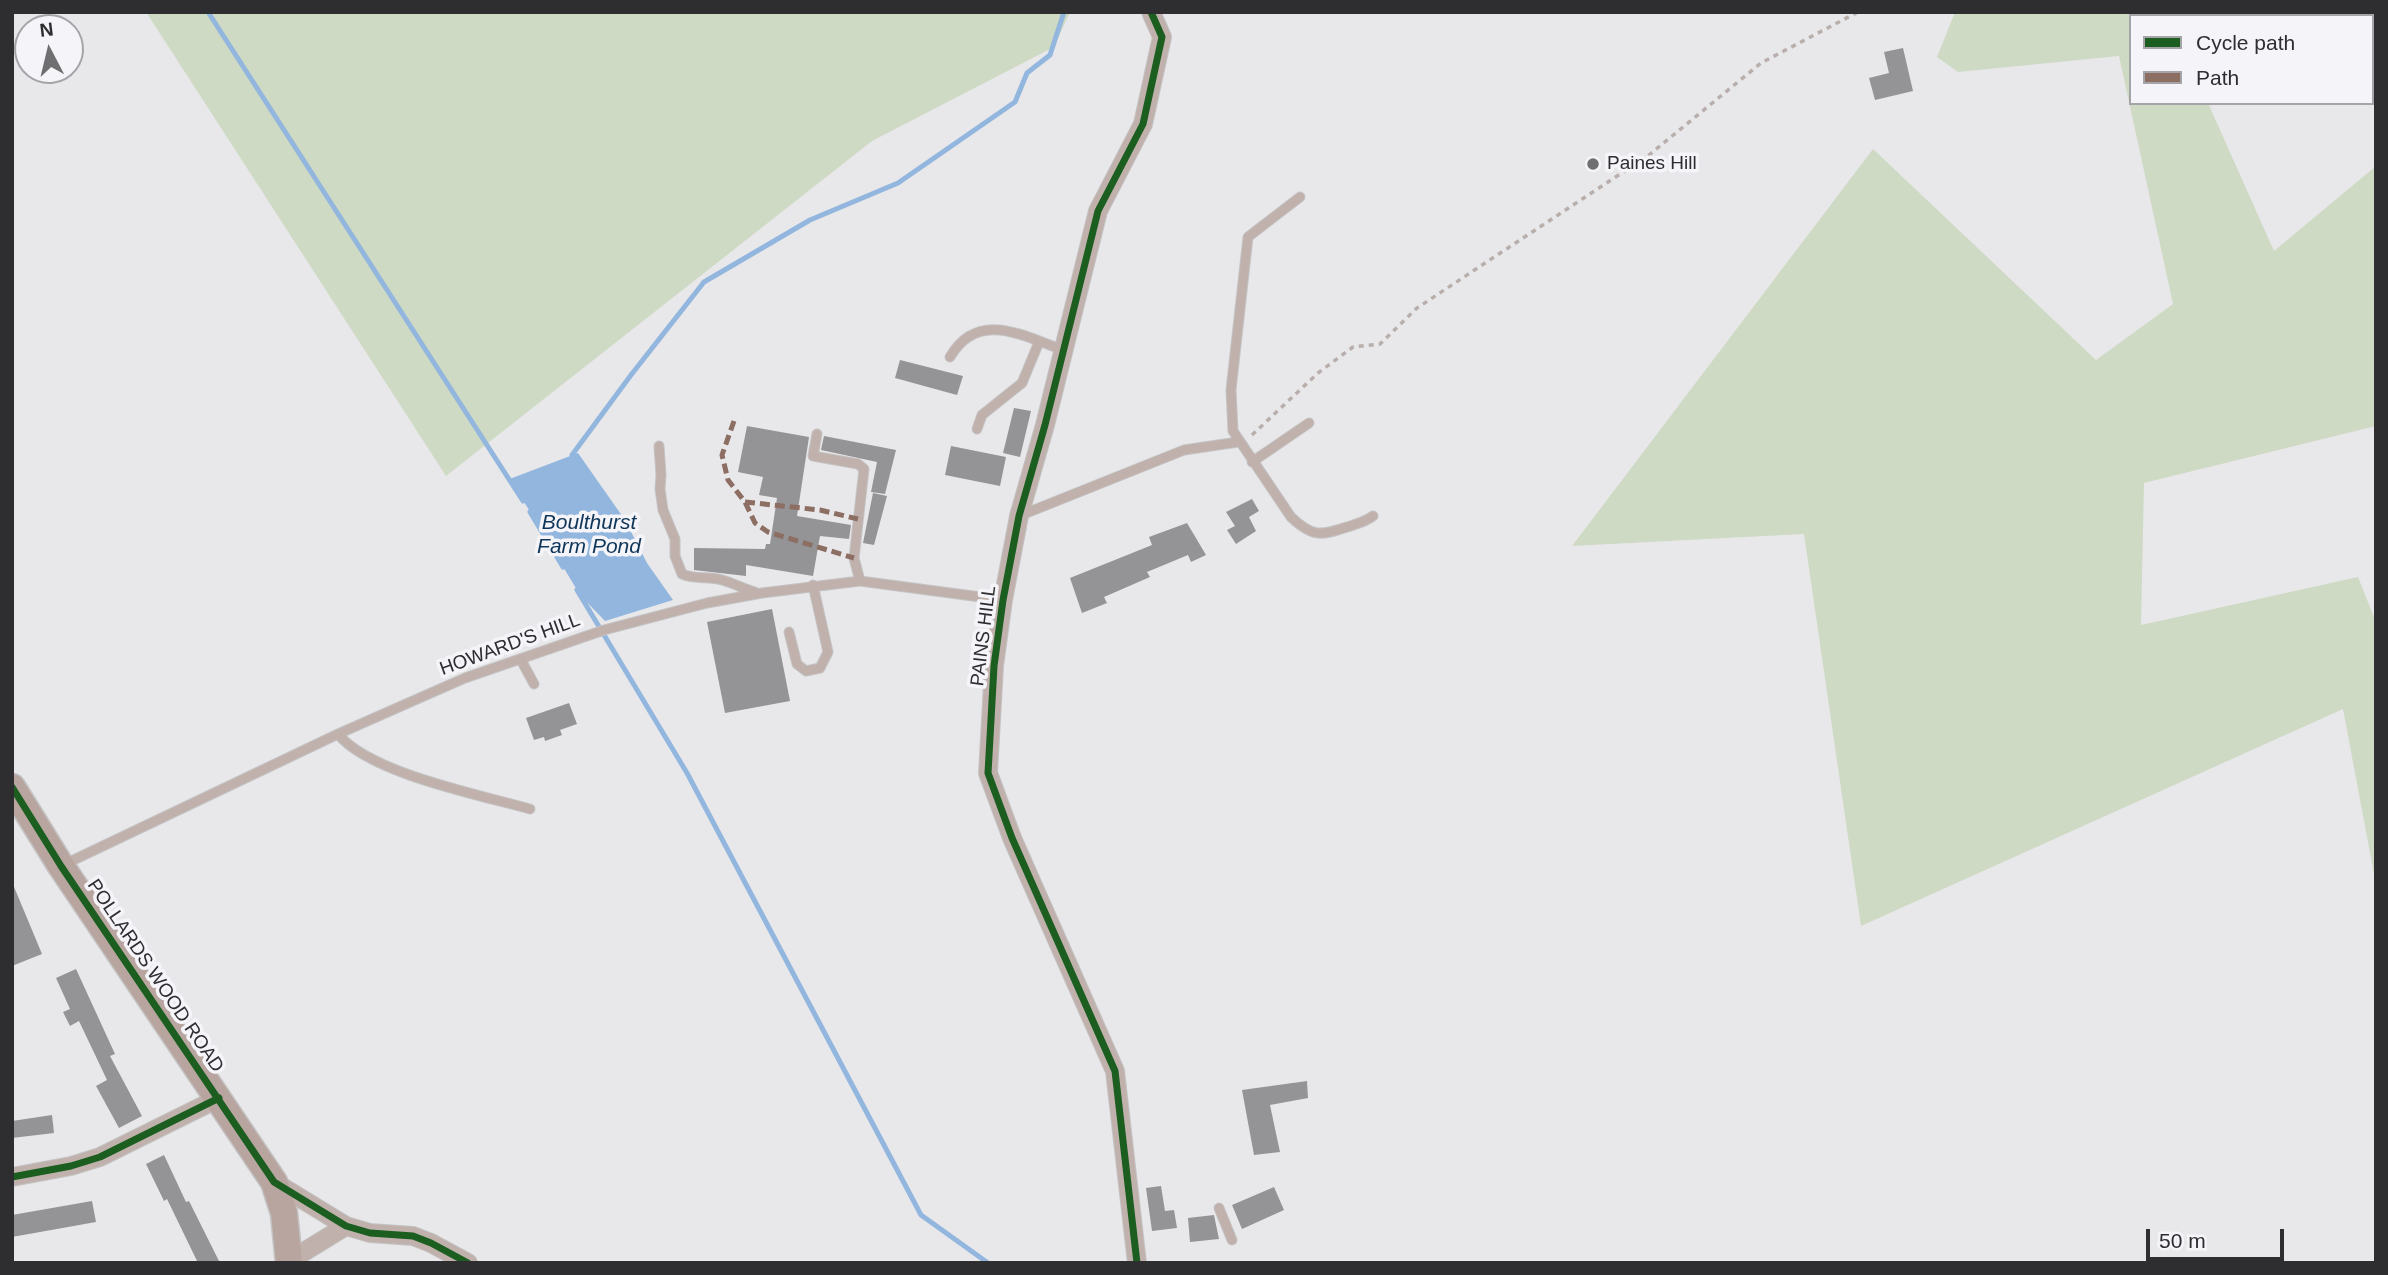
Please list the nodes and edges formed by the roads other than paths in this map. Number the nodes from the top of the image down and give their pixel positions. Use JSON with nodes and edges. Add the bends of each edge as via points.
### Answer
{"nodes":[{"id":1,"x":1151,"y":12,"type":"edge"},
{"id":2,"x":1300,"y":197,"type":"dead end"},
{"id":3,"x":1039,"y":342,"type":"junction"},
{"id":4,"x":1063,"y":350,"type":"junction"},
{"id":5,"x":950,"y":357,"type":"dead end"},
{"id":6,"x":1309,"y":423,"type":"dead end"},
{"id":7,"x":977,"y":429,"type":"dead end"},
{"id":8,"x":817,"y":434,"type":"dead end"},
{"id":9,"x":1238,"y":442,"type":"junction"},
{"id":10,"x":659,"y":446,"type":"dead end"},
{"id":11,"x":1252,"y":462,"type":"junction"},
{"id":12,"x":1019,"y":516,"type":"junction"},
{"id":13,"x":1373,"y":516,"type":"dead end"},
{"id":14,"x":860,"y":581,"type":"junction"},
{"id":15,"x":813,"y":586,"type":"junction"},
{"id":16,"x":762,"y":593,"type":"junction"},
{"id":17,"x":1003,"y":600,"type":"junction"},
{"id":18,"x":789,"y":632,"type":"dead end"},
{"id":19,"x":521,"y":660,"type":"junction"},
{"id":20,"x":534,"y":684,"type":"dead end"},
{"id":21,"x":338,"y":734,"type":"junction"},
{"id":22,"x":12,"y":787,"type":"edge"},
{"id":23,"x":530,"y":809,"type":"dead end"},
{"id":24,"x":61,"y":866,"type":"junction"},
{"id":25,"x":219,"y":1098,"type":"junction"},
{"id":26,"x":12,"y":1177,"type":"edge"},
{"id":27,"x":274,"y":1182,"type":"junction"},
{"id":28,"x":1219,"y":1208,"type":"dead end"},
{"id":29,"x":346,"y":1226,"type":"junction"},
{"id":30,"x":1232,"y":1240,"type":"dead end"},
{"id":31,"x":289,"y":1262,"type":"edge"},
{"id":32,"x":468,"y":1263,"type":"edge"},
{"id":33,"x":1137,"y":1263,"type":"edge"}],
"edges":[{"from":1,"to":4,"type":"street","name":"PAINS HILL","via":[[1162,37],[1143,124],[1098,211]]},
{"from":2,"to":9,"type":"lane","via":[[1248,237],[1231,390]]},
{"from":3,"to":4,"type":"lane"},
{"from":3,"to":5,"type":"lane","via":[[984,329],[965,338]]},
{"from":3,"to":7,"type":"lane","via":[[1021,383],[982,415]]},
{"from":4,"to":12,"type":"street","name":"PAINS HILL"},
{"from":6,"to":11,"type":"lane"},
{"from":8,"to":14,"type":"lane","via":[[813,456],[864,469],[855,558]]},
{"from":9,"to":11,"type":"lane"},
{"from":9,"to":12,"type":"lane","via":[[1184,450]]},
{"from":10,"to":16,"type":"lane","via":[[663,510],[682,574],[722,579]]},
{"from":11,"to":13,"type":"lane","via":[[1303,528],[1324,534]]},
{"from":12,"to":17,"type":"street","name":"PAINS HILL"},
{"from":14,"to":15,"type":"lane","name":"HOWARD'S HILL"},
{"from":14,"to":17,"type":"lane","name":"HOWARD'S HILL"},
{"from":15,"to":16,"type":"lane","name":"HOWARD'S HILL"},
{"from":15,"to":18,"type":"lane","via":[[828,652],[820,668],[806,671],[797,664]]},
{"from":16,"to":19,"type":"lane","name":"HOWARD'S HILL","via":[[615,627]]},
{"from":17,"to":33,"type":"street","name":"PAINS HILL","via":[[988,773],[1115,1071]]},
{"from":19,"to":20,"type":"lane"},
{"from":19,"to":21,"type":"lane","name":"HOWARD'S HILL","via":[[465,678]]},
{"from":21,"to":23,"type":"lane","via":[[368,758],[402,773]]},
{"from":21,"to":24,"type":"lane","name":"HOWARD'S HILL"},
{"from":22,"to":24,"type":"street","name":"POLLARDS WOOD ROAD"},
{"from":24,"to":25,"type":"street","name":"POLLARDS WOOD ROAD"},
{"from":25,"to":26,"type":"street","via":[[100,1157]]},
{"from":25,"to":27,"type":"street","name":"POLLARDS WOOD ROAD"},
{"from":27,"to":29,"type":"street"},
{"from":27,"to":31,"type":"street","name":"POLLARDS WOOD ROAD","via":[[284,1213]]},
{"from":28,"to":30,"type":"lane"},
{"from":29,"to":31,"type":"street"},
{"from":29,"to":32,"type":"street","via":[[413,1237]]}]}
